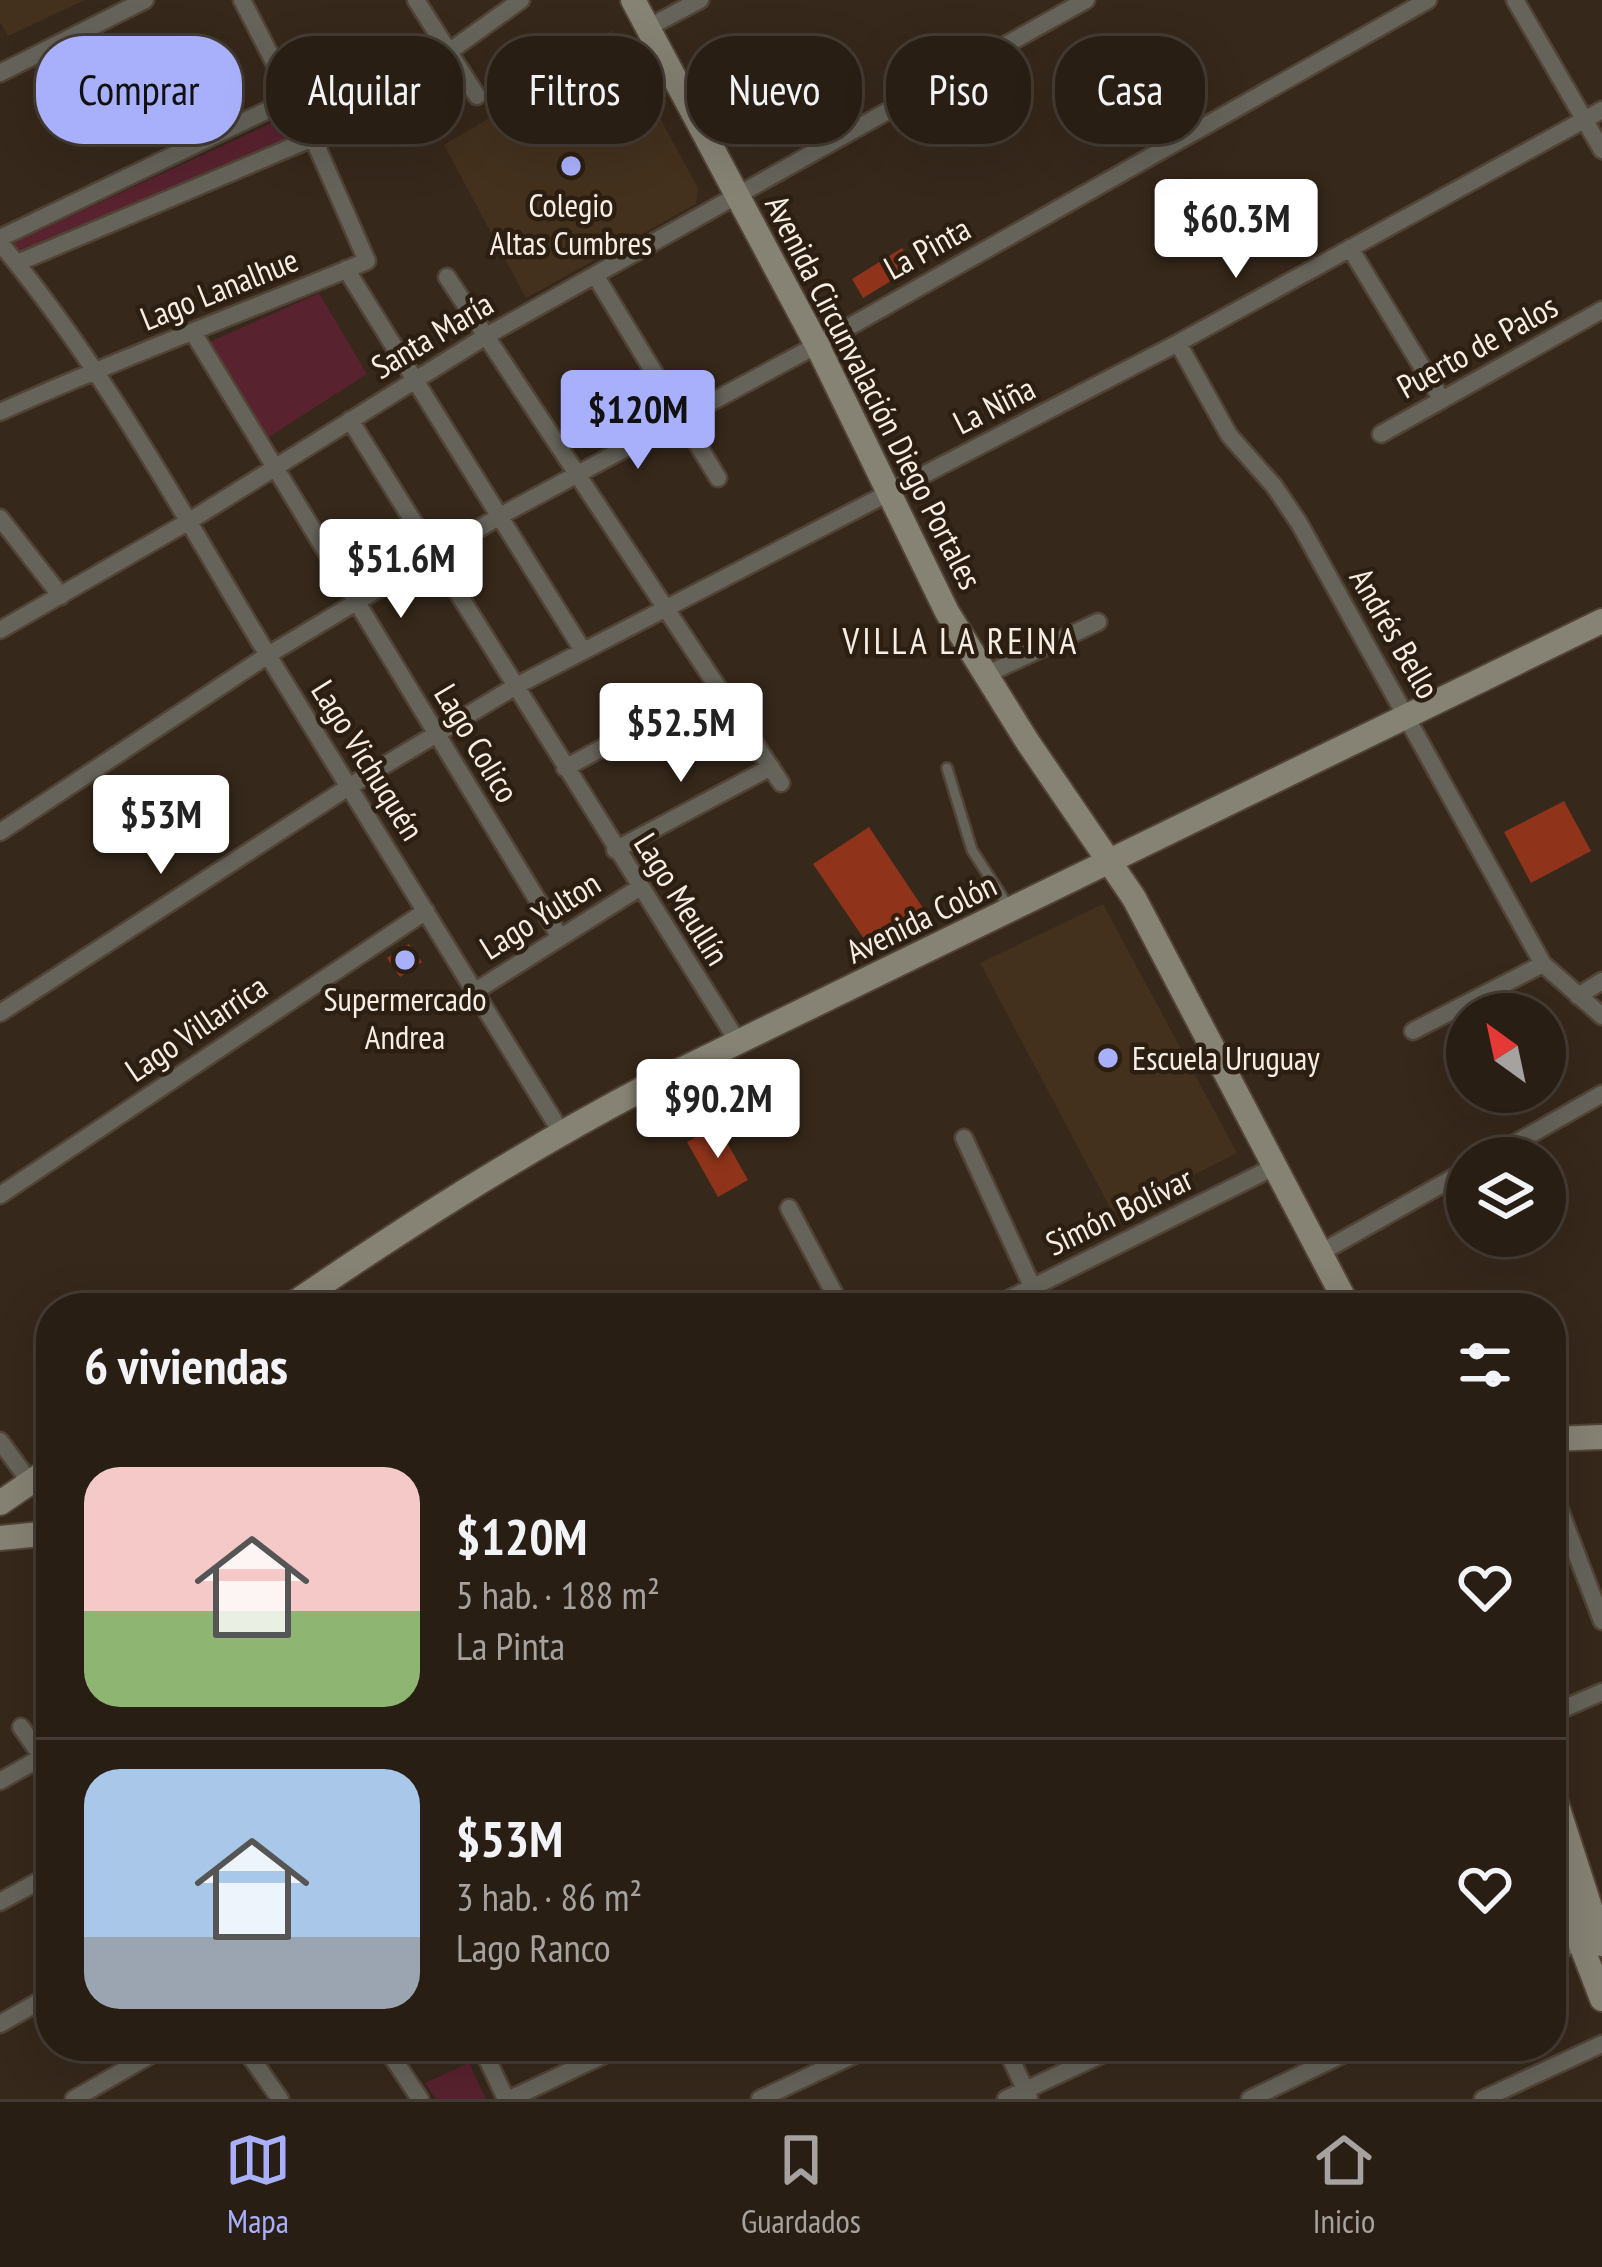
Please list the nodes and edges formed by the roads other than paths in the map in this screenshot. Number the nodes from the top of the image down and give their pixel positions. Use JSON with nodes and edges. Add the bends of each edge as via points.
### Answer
{"nodes":[{"id":1,"x":145,"y":0,"type":"edge"},
{"id":2,"x":242,"y":0,"type":"edge"},
{"id":3,"x":416,"y":0,"type":"edge"},
{"id":4,"x":521,"y":0,"type":"edge"},
{"id":5,"x":633,"y":0,"type":"edge"},
{"id":6,"x":700,"y":0,"type":"edge"},
{"id":7,"x":1086,"y":0,"type":"edge"},
{"id":8,"x":1515,"y":0,"type":"edge"},
{"id":9,"x":1423,"y":1,"type":"edge"},
{"id":10,"x":649,"y":28,"type":"junction"},
{"id":11,"x":440,"y":36,"type":"edge"},
{"id":12,"x":463,"y":42,"type":"edge"},
{"id":13,"x":266,"y":46,"type":"edge"},
{"id":14,"x":463,"y":72,"type":"edge"},
{"id":15,"x":0,"y":73,"type":"edge"},
{"id":16,"x":477,"y":95,"type":"dead end"},
{"id":17,"x":1602,"y":110,"type":"edge"},
{"id":18,"x":266,"y":111,"type":"edge"},
{"id":19,"x":1584,"y":120,"type":"junction"},
{"id":20,"x":299,"y":144,"type":"edge"},
{"id":21,"x":316,"y":144,"type":"edge"},
{"id":22,"x":1602,"y":150,"type":"edge"},
{"id":23,"x":737,"y":195,"type":"junction"},
{"id":24,"x":0,"y":240,"type":"edge"},
{"id":25,"x":1350,"y":248,"type":"junction"},
{"id":26,"x":17,"y":263,"type":"junction"},
{"id":27,"x":346,"y":269,"type":"junction"},
{"id":28,"x":596,"y":274,"type":"junction"},
{"id":29,"x":447,"y":277,"type":"dead end"},
{"id":30,"x":1602,"y":310,"type":"edge"},
{"id":31,"x":194,"y":334,"type":"junction"},
{"id":32,"x":486,"y":336,"type":"junction"},
{"id":33,"x":1178,"y":343,"type":"junction"},
{"id":34,"x":817,"y":345,"type":"junction"},
{"id":35,"x":92,"y":371,"type":"junction"},
{"id":36,"x":412,"y":381,"type":"junction"},
{"id":37,"x":1442,"y":400,"type":"junction"},
{"id":38,"x":0,"y":412,"type":"edge"},
{"id":39,"x":682,"y":418,"type":"junction"},
{"id":40,"x":350,"y":420,"type":"junction"},
{"id":41,"x":1381,"y":434,"type":"dead end"},
{"id":42,"x":276,"y":465,"type":"junction"},
{"id":43,"x":580,"y":473,"type":"junction"},
{"id":44,"x":718,"y":478,"type":"dead end"},
{"id":45,"x":891,"y":492,"type":"junction"},
{"id":46,"x":500,"y":516,"type":"junction"},
{"id":47,"x":0,"y":518,"type":"edge"},
{"id":48,"x":191,"y":520,"type":"junction"},
{"id":49,"x":435,"y":554,"type":"junction"},
{"id":50,"x":61,"y":596,"type":"junction"},
{"id":51,"x":358,"y":599,"type":"junction"},
{"id":52,"x":667,"y":610,"type":"junction"},
{"id":53,"x":1602,"y":621,"type":"edge"},
{"id":54,"x":1098,"y":622,"type":"dead end"},
{"id":55,"x":0,"y":630,"type":"edge"},
{"id":56,"x":582,"y":649,"type":"junction"},
{"id":57,"x":268,"y":655,"type":"junction"},
{"id":58,"x":986,"y":675,"type":"junction"},
{"id":59,"x":516,"y":686,"type":"junction"},
{"id":60,"x":717,"y":686,"type":"junction"},
{"id":61,"x":1409,"y":718,"type":"junction"},
{"id":62,"x":436,"y":734,"type":"junction"},
{"id":63,"x":565,"y":768,"type":"junction"},
{"id":64,"x":946,"y":768,"type":"dead end"},
{"id":65,"x":350,"y":786,"type":"junction"},
{"id":66,"x":0,"y":832,"type":"edge"},
{"id":67,"x":615,"y":850,"type":"junction"},
{"id":68,"x":1111,"y":864,"type":"junction"},
{"id":69,"x":639,"y":888,"type":"junction"},
{"id":70,"x":426,"y":911,"type":"junction"},
{"id":71,"x":1011,"y":911,"type":"junction"},
{"id":72,"x":560,"y":937,"type":"junction"},
{"id":73,"x":1543,"y":964,"type":"junction"},
{"id":74,"x":1602,"y":982,"type":"edge"},
{"id":75,"x":474,"y":992,"type":"junction"},
{"id":76,"x":1578,"y":995,"type":"junction"},
{"id":77,"x":0,"y":1013,"type":"edge"},
{"id":78,"x":1602,"y":1014,"type":"edge"},
{"id":79,"x":1413,"y":1031,"type":"dead end"},
{"id":80,"x":738,"y":1042,"type":"junction"},
{"id":81,"x":1602,"y":1094,"type":"edge"},
{"id":82,"x":561,"y":1132,"type":"junction"},
{"id":83,"x":1526,"y":1137,"type":"edge"},
{"id":84,"x":964,"y":1138,"type":"dead end"},
{"id":85,"x":1274,"y":1167,"type":"junction"},
{"id":86,"x":1446,"y":1182,"type":"edge"},
{"id":87,"x":0,"y":1195,"type":"edge"},
{"id":88,"x":789,"y":1208,"type":"dead end"},
{"id":89,"x":1319,"y":1253,"type":"junction"},
{"id":90,"x":1032,"y":1288,"type":"junction"},
{"id":91,"x":308,"y":1293,"type":"edge"},
{"id":92,"x":834,"y":1293,"type":"edge"},
{"id":93,"x":1022,"y":1293,"type":"edge"},
{"id":94,"x":1034,"y":1293,"type":"edge"},
{"id":95,"x":1341,"y":1293,"type":"edge"},
{"id":96,"x":1602,"y":1437,"type":"edge"},
{"id":97,"x":1566,"y":1438,"type":"edge"},
{"id":98,"x":0,"y":1441,"type":"edge"},
{"id":99,"x":36,"y":1470,"type":"edge"},
{"id":100,"x":36,"y":1481,"type":"edge"},
{"id":101,"x":0,"y":1503,"type":"edge"},
{"id":102,"x":1566,"y":1520,"type":"edge"},
{"id":103,"x":36,"y":1534,"type":"edge"},
{"id":104,"x":0,"y":1538,"type":"edge"},
{"id":105,"x":1596,"y":1587,"type":"edge"},
{"id":106,"x":1602,"y":1621,"type":"edge"},
{"id":107,"x":1602,"y":1692,"type":"edge"},
{"id":108,"x":1566,"y":1708,"type":"edge"},
{"id":109,"x":20,"y":1726,"type":"dead end"},
{"id":110,"x":36,"y":1749,"type":"edge"},
{"id":111,"x":36,"y":1768,"type":"edge"},
{"id":112,"x":0,"y":1781,"type":"edge"},
{"id":113,"x":1566,"y":1847,"type":"edge"},
{"id":114,"x":36,"y":1882,"type":"edge"},
{"id":115,"x":1566,"y":1896,"type":"edge"},
{"id":116,"x":0,"y":1902,"type":"edge"},
{"id":117,"x":1590,"y":1943,"type":"edge"},
{"id":118,"x":1602,"y":1999,"type":"edge"},
{"id":119,"x":36,"y":2004,"type":"edge"},
{"id":120,"x":0,"y":2024,"type":"edge"},
{"id":121,"x":1602,"y":2044,"type":"edge"},
{"id":122,"x":140,"y":2061,"type":"edge"},
{"id":123,"x":253,"y":2061,"type":"edge"},
{"id":124,"x":395,"y":2061,"type":"edge"},
{"id":125,"x":489,"y":2061,"type":"edge"},
{"id":126,"x":590,"y":2061,"type":"edge"},
{"id":127,"x":841,"y":2061,"type":"edge"},
{"id":128,"x":1012,"y":2061,"type":"edge"},
{"id":129,"x":1091,"y":2061,"type":"edge"},
{"id":130,"x":1329,"y":2061,"type":"edge"},
{"id":131,"x":1565,"y":2061,"type":"edge"},
{"id":132,"x":1566,"y":2061,"type":"edge"},
{"id":133,"x":1028,"y":2094,"type":"edge"},
{"id":134,"x":74,"y":2099,"type":"edge"},
{"id":135,"x":280,"y":2099,"type":"edge"},
{"id":136,"x":420,"y":2099,"type":"edge"},
{"id":137,"x":508,"y":2099,"type":"edge"},
{"id":138,"x":760,"y":2099,"type":"edge"},
{"id":139,"x":1006,"y":2099,"type":"edge"},
{"id":140,"x":1250,"y":2099,"type":"edge"},
{"id":141,"x":1483,"y":2099,"type":"edge"}],
"edges":[{"from":1,"to":15,"type":"street"},
{"from":2,"to":13,"type":"street"},
{"from":3,"to":11,"type":"street"},
{"from":4,"to":12,"type":"street"},
{"from":5,"to":10,"type":"street","name":"Avenida Circunvalación Diego Portales"},
{"from":6,"to":10,"type":"street"},
{"from":7,"to":23,"type":"street","name":"Santa María"},
{"from":8,"to":19,"type":"street"},
{"from":9,"to":34,"type":"street","name":"La Pinta"},
{"from":10,"to":23,"type":"street","name":"Avenida Circunvalación Diego Portales"},
{"from":14,"to":16,"type":"street"},
{"from":17,"to":19,"type":"street","name":"La Niña"},
{"from":18,"to":24,"type":"street"},
{"from":19,"to":22,"type":"street"},
{"from":19,"to":25,"type":"street","name":"La Niña"},
{"from":20,"to":26,"type":"street"},
{"from":21,"to":27,"type":"street","name":"Lago Lanalhue","via":[[367,260]]},
{"from":23,"to":28,"type":"street","name":"Santa María"},
{"from":23,"to":34,"type":"street","name":"Avenida Circunvalación Diego Portales"},
{"from":24,"to":26,"type":"street","name":"Lago Vichuquén"},
{"from":25,"to":33,"type":"street","name":"La Niña"},
{"from":25,"to":37,"type":"street"},
{"from":26,"to":35,"type":"street","name":"Lago Vichuquén"},
{"from":27,"to":31,"type":"street","name":"Lago Lanalhue"},
{"from":27,"to":36,"type":"street"},
{"from":28,"to":32,"type":"street","name":"Santa María"},
{"from":28,"to":39,"type":"street"},
{"from":29,"to":32,"type":"street"},
{"from":30,"to":37,"type":"street","name":"Puerto de Palos"},
{"from":31,"to":35,"type":"street","name":"Lago Lanalhue"},
{"from":31,"to":42,"type":"street","name":"Lago Colico"},
{"from":32,"to":36,"type":"street","name":"Santa María"},
{"from":32,"to":43,"type":"street"},
{"from":33,"to":45,"type":"street","name":"La Niña"},
{"from":33,"to":61,"type":"street","name":"Andrés Bello","via":[[1229,435],[1298,523]]},
{"from":34,"to":39,"type":"street","name":"La Pinta"},
{"from":34,"to":45,"type":"street","name":"Avenida Circunvalación Diego Portales"},
{"from":35,"to":38,"type":"street","name":"Lago Lanalhue"},
{"from":35,"to":48,"type":"street","name":"Lago Vichuquén"},
{"from":36,"to":40,"type":"street","name":"Santa María"},
{"from":36,"to":46,"type":"street"},
{"from":37,"to":41,"type":"street","name":"Puerto de Palos"},
{"from":39,"to":43,"type":"street","name":"La Pinta"},
{"from":39,"to":44,"type":"street"},
{"from":40,"to":42,"type":"street","name":"Santa María"},
{"from":40,"to":49,"type":"street","name":"Lago Meullín"},
{"from":42,"to":48,"type":"street","name":"Santa María"},
{"from":42,"to":51,"type":"street","name":"Lago Colico"},
{"from":43,"to":46,"type":"street","name":"La Pinta"},
{"from":43,"to":52,"type":"street"},
{"from":45,"to":52,"type":"street","name":"La Niña"},
{"from":45,"to":58,"type":"street","name":"Avenida Circunvalación Diego Portales"},
{"from":46,"to":49,"type":"street","name":"La Pinta"},
{"from":46,"to":56,"type":"street"},
{"from":47,"to":50,"type":"street"},
{"from":48,"to":50,"type":"street","name":"Santa María"},
{"from":48,"to":57,"type":"street","name":"Lago Vichuquén"},
{"from":49,"to":51,"type":"street","name":"La Pinta"},
{"from":49,"to":59,"type":"street","name":"Lago Meullín"},
{"from":50,"to":55,"type":"street","name":"Santa María"},
{"from":51,"to":57,"type":"street","name":"La Pinta"},
{"from":51,"to":62,"type":"street","name":"Lago Colico"},
{"from":52,"to":56,"type":"street","name":"La Niña"},
{"from":52,"to":60,"type":"street"},
{"from":53,"to":61,"type":"street","name":"Avenida Colón"},
{"from":54,"to":58,"type":"street"},
{"from":56,"to":59,"type":"street","name":"La Niña"},
{"from":57,"to":65,"type":"street","name":"Lago Vichuquén"},
{"from":57,"to":66,"type":"street","name":"La Pinta"},
{"from":58,"to":68,"type":"street","name":"Avenida Circunvalación Diego Portales"},
{"from":59,"to":62,"type":"street","name":"La Niña"},
{"from":59,"to":63,"type":"street","name":"Lago Meullín"},
{"from":60,"to":63,"type":"street"},
{"from":60,"to":67,"type":"street","via":[[776,775]]},
{"from":61,"to":68,"type":"street","name":"Avenida Colón"},
{"from":61,"to":73,"type":"street","name":"Andrés Bello"},
{"from":62,"to":65,"type":"street","name":"La Niña"},
{"from":62,"to":72,"type":"street","name":"Lago Colico"},
{"from":63,"to":67,"type":"street","name":"Lago Meullín"},
{"from":64,"to":71,"type":"lane","via":[[972,850]]},
{"from":65,"to":70,"type":"street","name":"Lago Vichuquén"},
{"from":65,"to":77,"type":"street","name":"La Niña"},
{"from":67,"to":69,"type":"street","name":"Lago Meullín"},
{"from":68,"to":71,"type":"street","name":"Avenida Colón"},
{"from":68,"to":85,"type":"street","name":"Avenida Circunvalación Diego Portales"},
{"from":69,"to":72,"type":"street","name":"Lago Yulton"},
{"from":69,"to":80,"type":"street","name":"Lago Meullín"},
{"from":70,"to":75,"type":"street","name":"Lago Vichuquén"},
{"from":70,"to":87,"type":"street","name":"Lago Villarrica"},
{"from":71,"to":80,"type":"street","name":"Avenida Colón"},
{"from":72,"to":75,"type":"street","name":"Lago Yulton"},
{"from":73,"to":76,"type":"street","name":"Andrés Bello"},
{"from":73,"to":79,"type":"street"},
{"from":74,"to":76,"type":"street"},
{"from":75,"to":82,"type":"street","name":"Lago Vichuquén"},
{"from":76,"to":78,"type":"street","name":"Andrés Bello"},
{"from":80,"to":82,"type":"street","name":"Avenida Colón"},
{"from":81,"to":83,"type":"street"},
{"from":82,"to":91,"type":"street","name":"Avenida Colón"},
{"from":84,"to":90,"type":"street"},
{"from":85,"to":89,"type":"street","name":"Avenida Circunvalación Diego Portales"},
{"from":85,"to":90,"type":"street","name":"Simón Bolívar"},
{"from":86,"to":89,"type":"street"},
{"from":88,"to":92,"type":"street"},
{"from":89,"to":95,"type":"street","name":"Avenida Circunvalación Diego Portales"},
{"from":90,"to":93,"type":"street","name":"Simón Bolívar"},
{"from":90,"to":94,"type":"street"},
{"from":96,"to":97,"type":"street"},
{"from":98,"to":99,"type":"street"},
{"from":100,"to":101,"type":"street"},
{"from":102,"to":105,"type":"street"},
{"from":103,"to":104,"type":"street"},
{"from":105,"to":106,"type":"street"},
{"from":107,"to":108,"type":"street"},
{"from":109,"to":110,"type":"street"},
{"from":111,"to":112,"type":"street"},
{"from":113,"to":117,"type":"street"},
{"from":114,"to":116,"type":"street"},
{"from":115,"to":117,"type":"street"},
{"from":117,"to":118,"type":"street"},
{"from":119,"to":120,"type":"street"},
{"from":121,"to":132,"type":"street"},
{"from":122,"to":134,"type":"street"},
{"from":123,"to":135,"type":"street"},
{"from":124,"to":136,"type":"street"},
{"from":125,"to":137,"type":"street"},
{"from":126,"to":137,"type":"street"},
{"from":127,"to":138,"type":"street"},
{"from":128,"to":133,"type":"street"},
{"from":129,"to":133,"type":"street"},
{"from":130,"to":140,"type":"street"},
{"from":131,"to":141,"type":"street"},
{"from":133,"to":139,"type":"street"}]}
